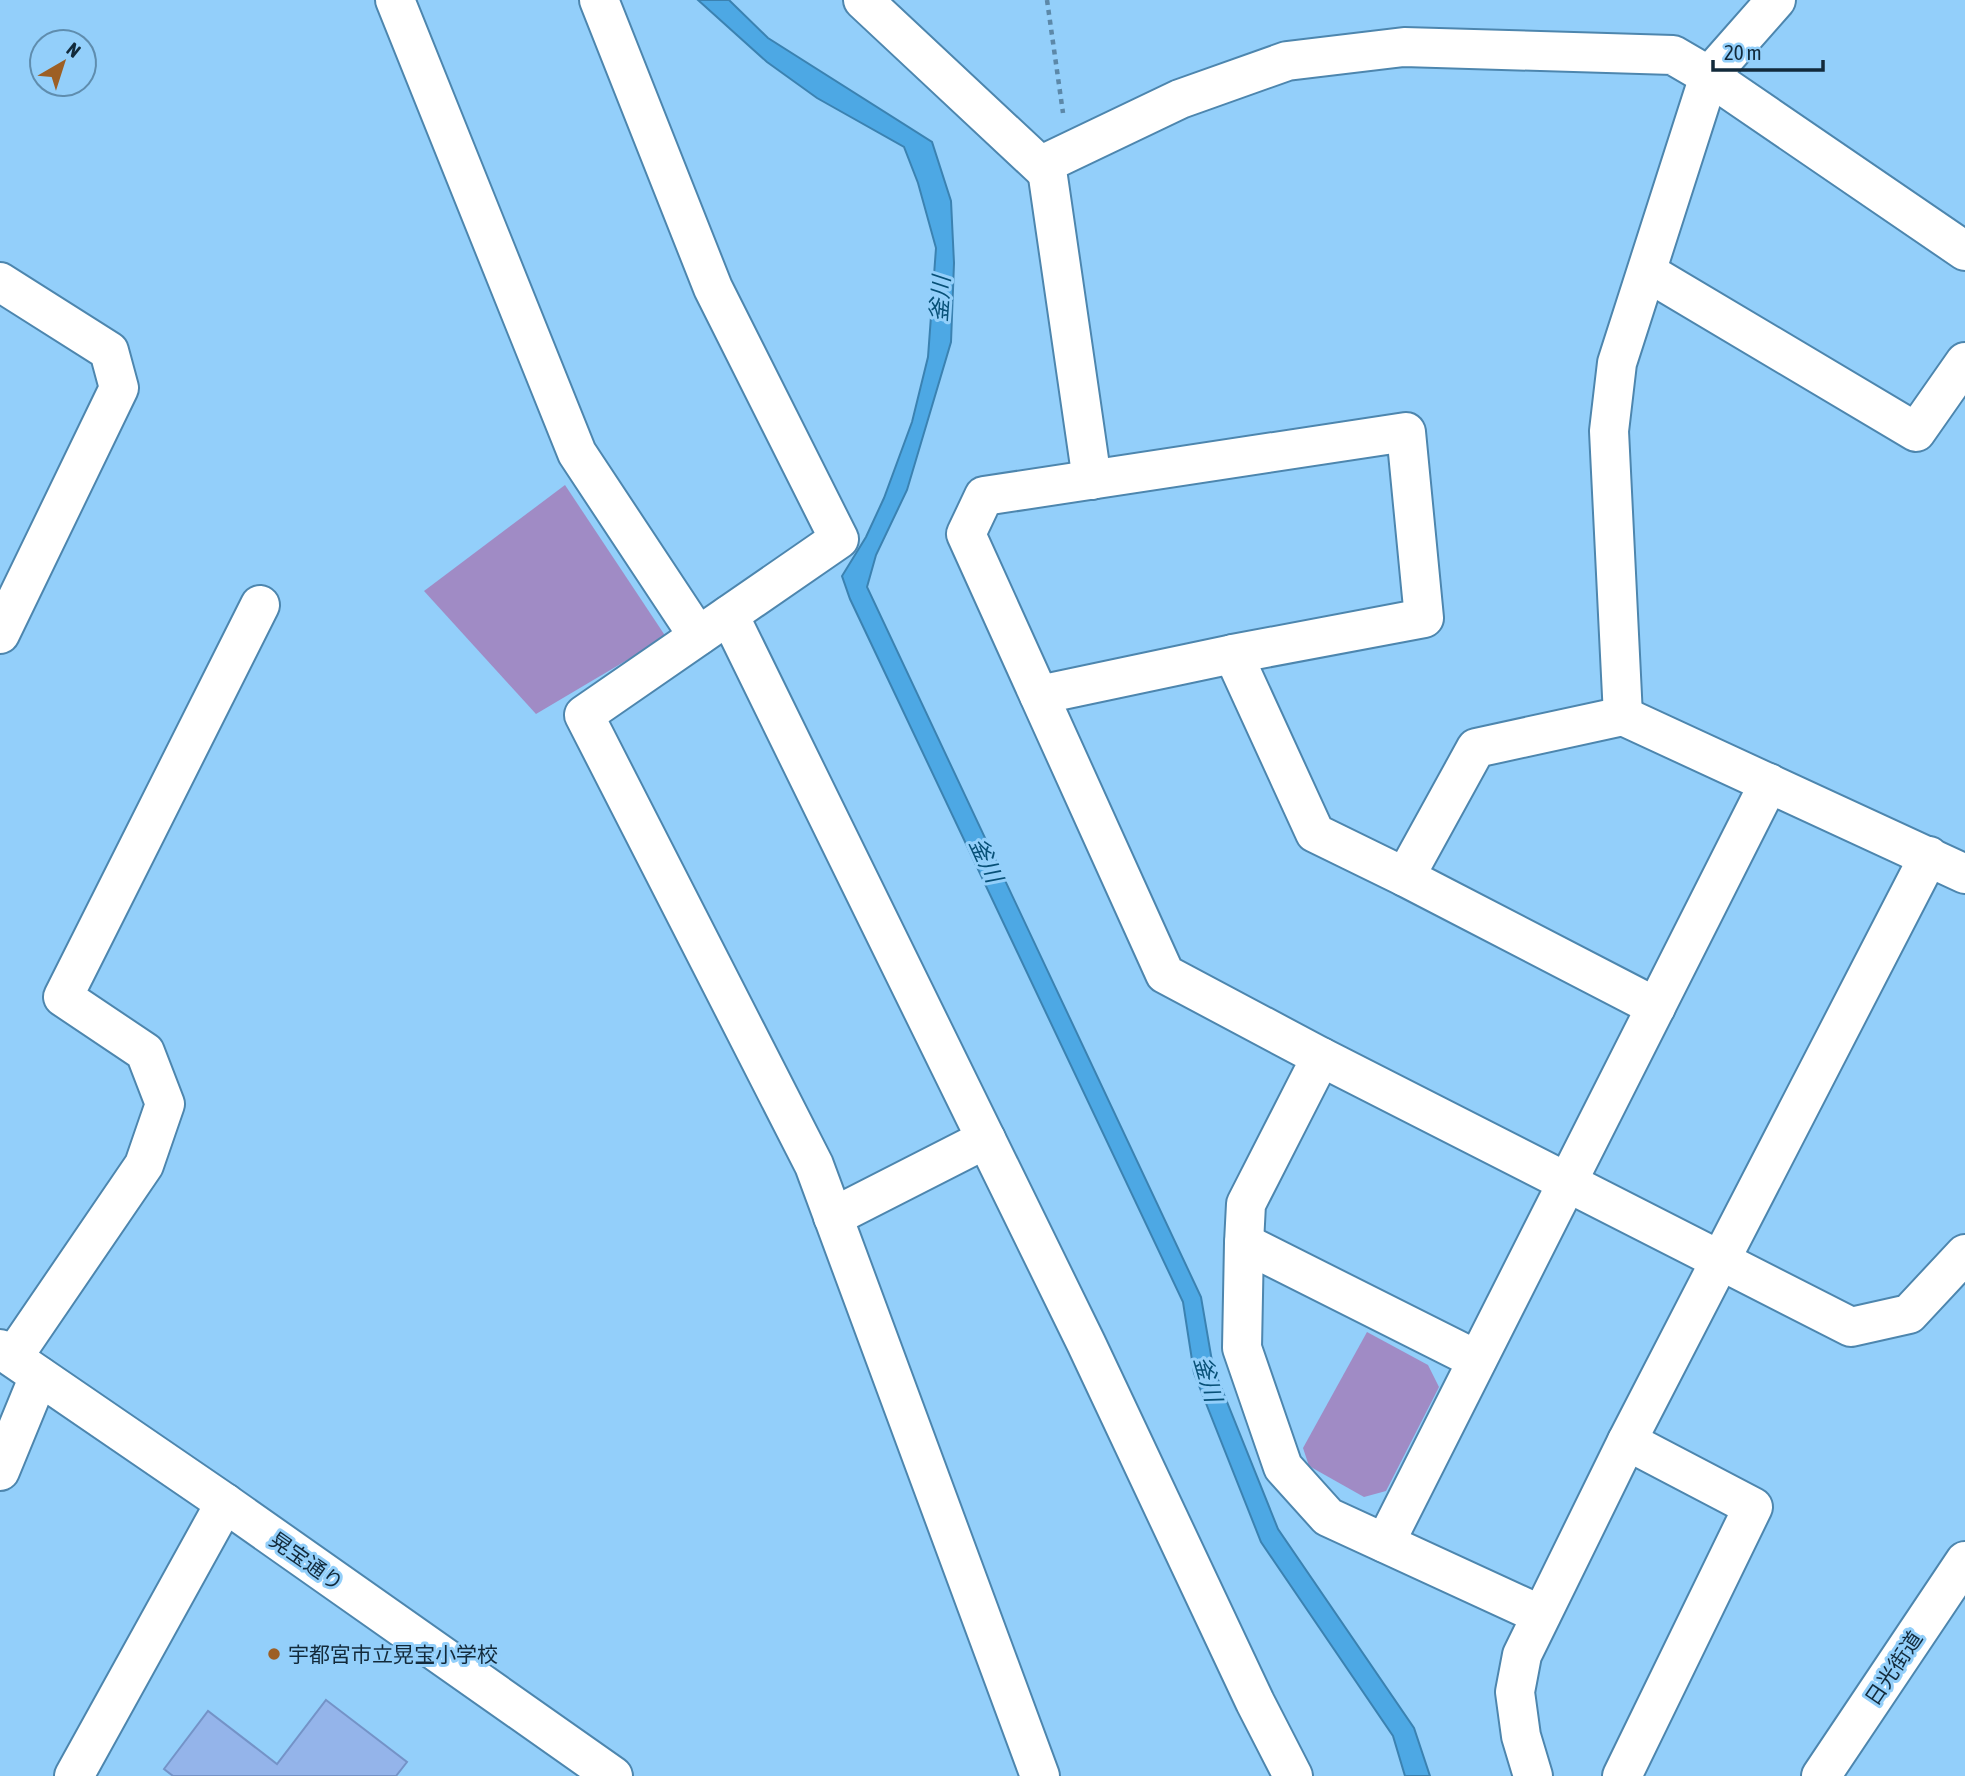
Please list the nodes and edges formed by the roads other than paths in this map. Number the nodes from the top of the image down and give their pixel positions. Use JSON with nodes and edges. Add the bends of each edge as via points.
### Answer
{"nodes":[{"id":1,"x":395,"y":0,"type":"edge"},
{"id":2,"x":599,"y":0,"type":"edge"},
{"id":3,"x":863,"y":0,"type":"edge"},
{"id":4,"x":1776,"y":0,"type":"edge"},
{"id":5,"x":1710,"y":76,"type":"junction"},
{"id":6,"x":1058,"y":162,"type":"junction"},
{"id":7,"x":1965,"y":251,"type":"edge"},
{"id":8,"x":1647,"y":272,"type":"junction"},
{"id":9,"x":0,"y":282,"type":"edge"},
{"id":10,"x":1965,"y":362,"type":"edge"},
{"id":11,"x":1092,"y":480,"type":"junction"},
{"id":12,"x":260,"y":605,"type":"dead end"},
{"id":13,"x":729,"y":615,"type":"junction"},
{"id":14,"x":0,"y":634,"type":"edge"},
{"id":15,"x":698,"y":636,"type":"junction"},
{"id":16,"x":1233,"y":654,"type":"junction"},
{"id":17,"x":1039,"y":695,"type":"junction"},
{"id":18,"x":1623,"y":716,"type":"junction"},
{"id":19,"x":1769,"y":783,"type":"junction"},
{"id":20,"x":1929,"y":856,"type":"junction"},
{"id":21,"x":1965,"y":874,"type":"edge"},
{"id":22,"x":1405,"y":877,"type":"junction"},
{"id":23,"x":1656,"y":1007,"type":"junction"},
{"id":24,"x":1321,"y":1057,"type":"junction"},
{"id":25,"x":985,"y":1139,"type":"junction"},
{"id":26,"x":1567,"y":1182,"type":"junction"},
{"id":27,"x":833,"y":1217,"type":"junction"},
{"id":28,"x":1244,"y":1243,"type":"junction"},
{"id":29,"x":1965,"y":1254,"type":"edge"},
{"id":30,"x":1720,"y":1261,"type":"junction"},
{"id":31,"x":1477,"y":1360,"type":"junction"},
{"id":32,"x":17,"y":1361,"type":"edge"},
{"id":33,"x":1626,"y":1441,"type":"junction"},
{"id":34,"x":0,"y":1471,"type":"edge"},
{"id":35,"x":225,"y":1503,"type":"junction"},
{"id":36,"x":1385,"y":1543,"type":"junction"},
{"id":37,"x":1965,"y":1560,"type":"edge"},
{"id":38,"x":1541,"y":1615,"type":"junction"},
{"id":39,"x":74,"y":1776,"type":"edge"},
{"id":40,"x":613,"y":1776,"type":"edge"},
{"id":41,"x":1040,"y":1776,"type":"edge"},
{"id":42,"x":1293,"y":1776,"type":"edge"},
{"id":43,"x":1533,"y":1776,"type":"edge"},
{"id":44,"x":1622,"y":1776,"type":"edge"},
{"id":45,"x":1821,"y":1776,"type":"edge"}],
"edges":[{"from":1,"to":15,"type":"main road","via":[[577,453]]},
{"from":2,"to":13,"type":"main road","via":[[713,288],[839,539]]},
{"from":3,"to":6,"type":"main road"},
{"from":4,"to":5,"type":"main road"},
{"from":5,"to":6,"type":"main road","via":[[1673,55],[1404,47],[1287,61],[1180,99]]},
{"from":5,"to":7,"type":"main road"},
{"from":5,"to":8,"type":"main road"},
{"from":6,"to":11,"type":"main road"},
{"from":8,"to":10,"type":"main road","via":[[1916,432]]},
{"from":8,"to":18,"type":"main road","via":[[1617,363],[1608,431]]},
{"from":9,"to":14,"type":"main road","via":[[109,351],[119,388]]},
{"from":11,"to":16,"type":"main road","via":[[1406,432],[1424,618]]},
{"from":11,"to":17,"type":"main road","via":[[984,496],[966,534]]},
{"from":12,"to":32,"type":"main road","via":[[62,997],[145,1052],[165,1104],[144,1165]]},
{"from":13,"to":15,"type":"main road"},
{"from":13,"to":25,"type":"main road"},
{"from":15,"to":27,"type":"main road","via":[[584,715],[814,1165]]},
{"from":16,"to":17,"type":"main road"},
{"from":16,"to":22,"type":"main road","via":[[1315,833]]},
{"from":17,"to":24,"type":"main road","via":[[1165,974]]},
{"from":18,"to":19,"type":"main road"},
{"from":18,"to":22,"type":"main road","via":[[1476,748]]},
{"from":19,"to":20,"type":"main road"},
{"from":19,"to":23,"type":"main road"},
{"from":20,"to":21,"type":"main road"},
{"from":20,"to":30,"type":"main road"},
{"from":22,"to":23,"type":"main road"},
{"from":23,"to":26,"type":"main road"},
{"from":24,"to":26,"type":"main road"},
{"from":24,"to":28,"type":"main road","via":[[1246,1205]]},
{"from":25,"to":27,"type":"main road"},
{"from":25,"to":42,"type":"main road"},
{"from":26,"to":30,"type":"main road"},
{"from":26,"to":31,"type":"main road"},
{"from":27,"to":41,"type":"main road"},
{"from":28,"to":31,"type":"main road"},
{"from":28,"to":36,"type":"main road","via":[[1242,1349],[1283,1467],[1328,1517]]},
{"from":29,"to":30,"type":"main road","via":[[1909,1314],[1851,1327]]},
{"from":30,"to":33,"type":"main road"},
{"from":31,"to":36,"type":"main road"},
{"from":32,"to":34,"type":"main road"},
{"from":32,"to":35,"type":"main road","name":"晃宝通り"},
{"from":33,"to":38,"type":"main road"},
{"from":33,"to":44,"type":"main road","via":[[1753,1507]]},
{"from":35,"to":39,"type":"main road"},
{"from":35,"to":40,"type":"main road","name":"晃宝通り"},
{"from":36,"to":38,"type":"main road"},
{"from":37,"to":45,"type":"main road","name":"日光街道"},
{"from":38,"to":43,"type":"main road","via":[[1522,1655],[1515,1692]]}]}
